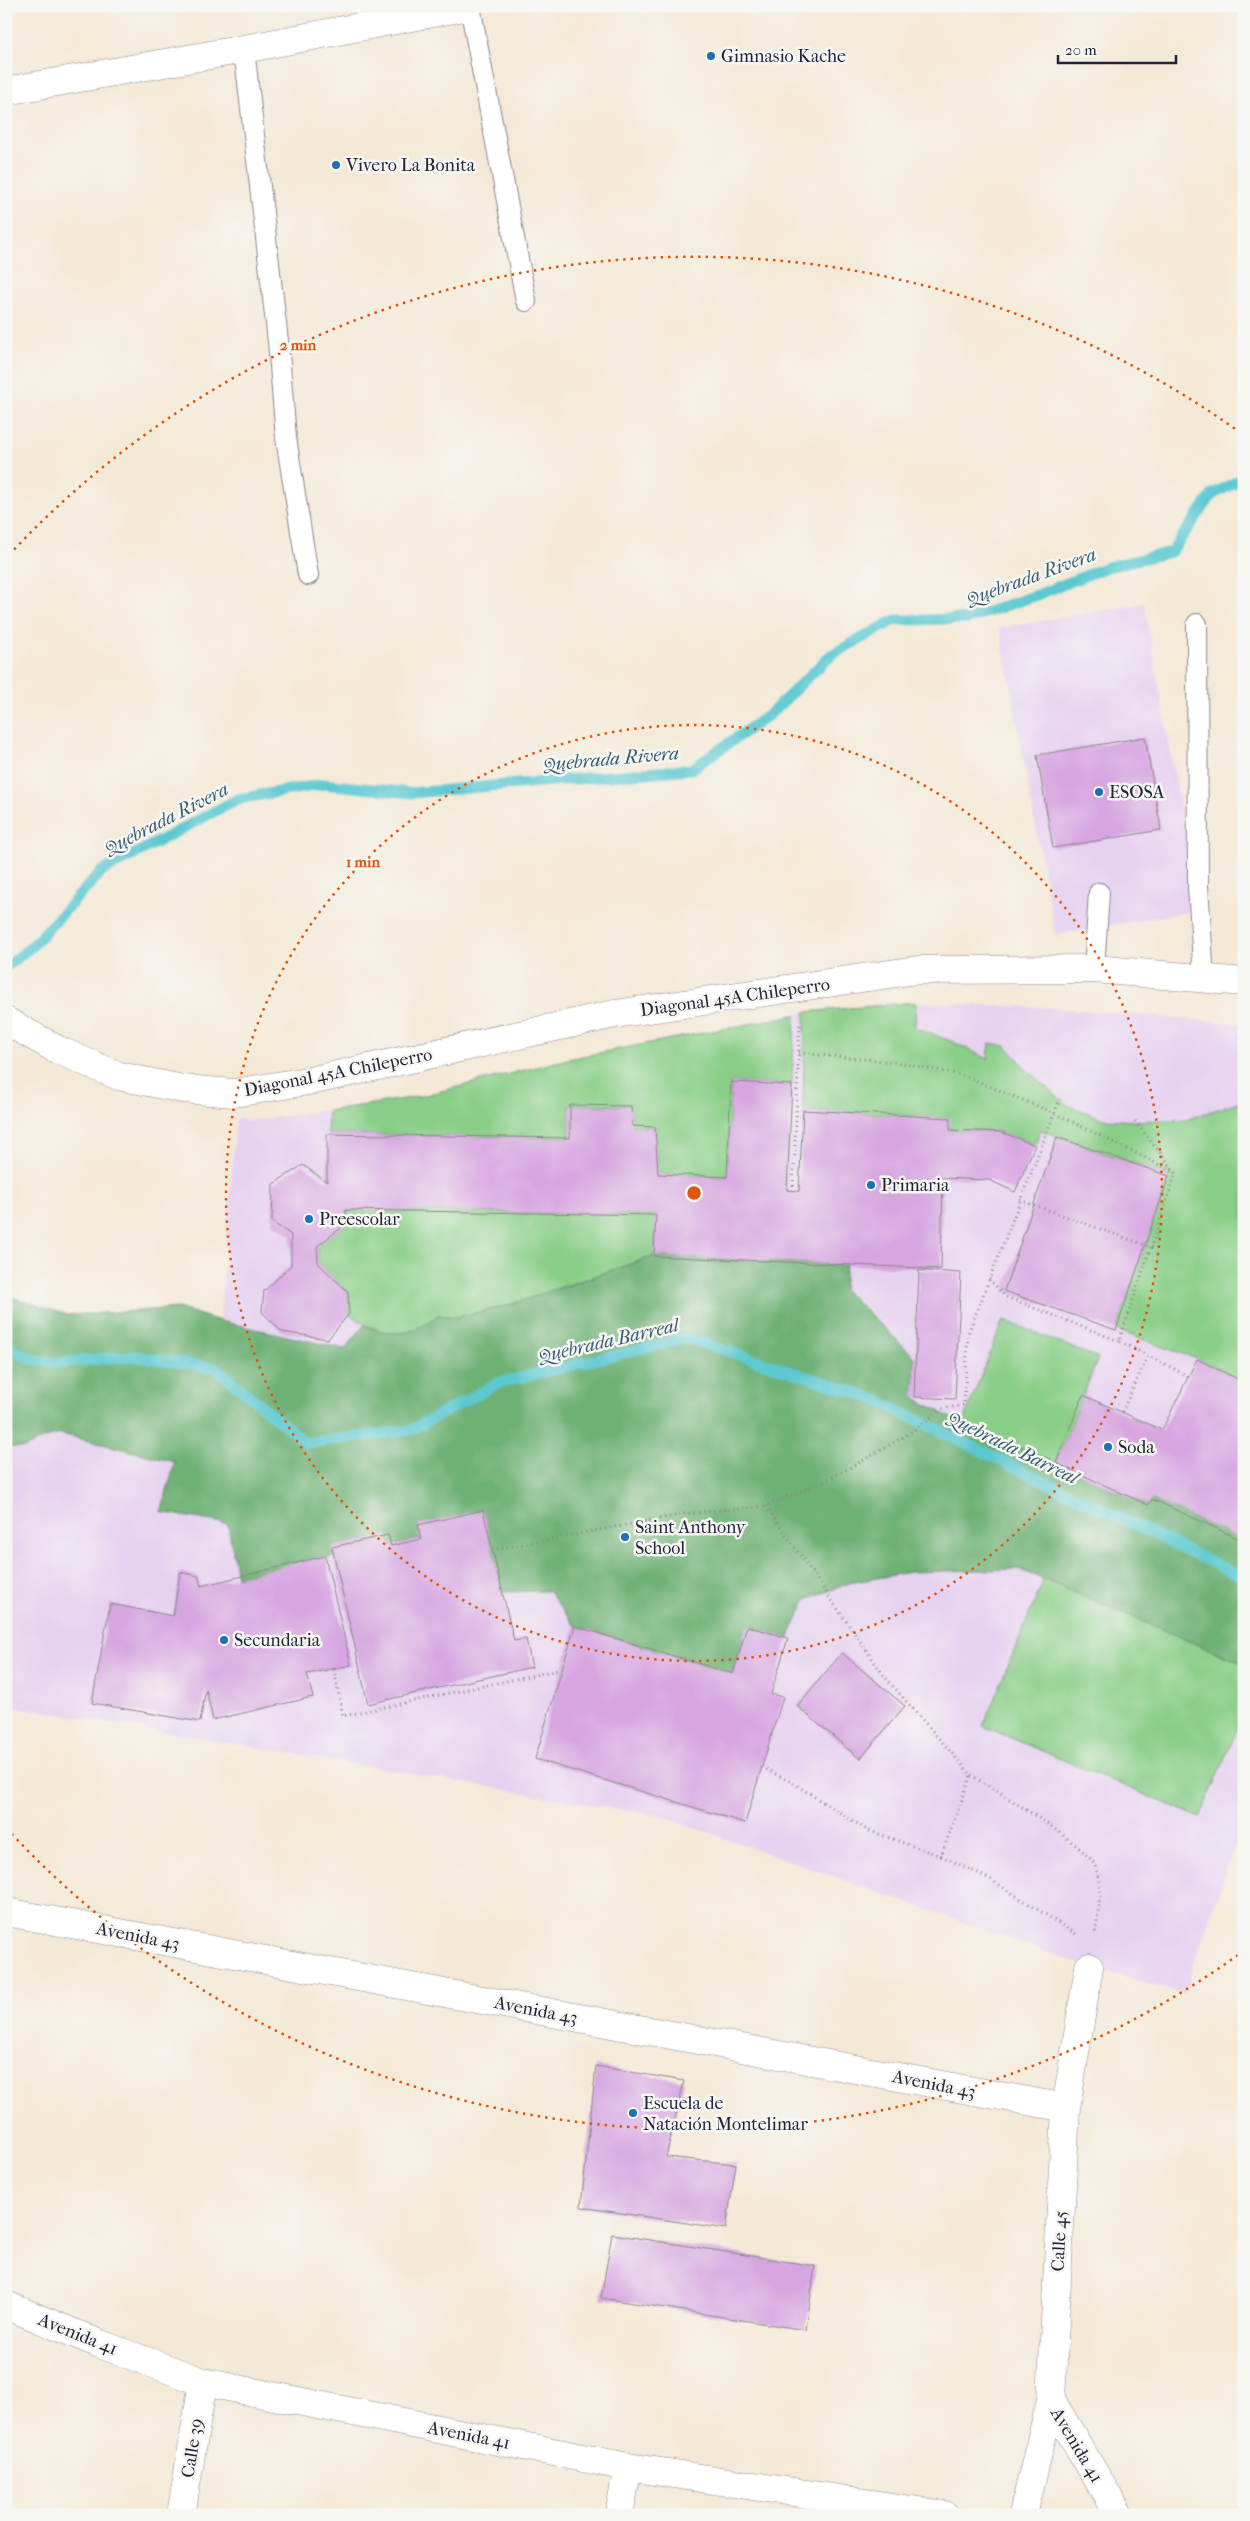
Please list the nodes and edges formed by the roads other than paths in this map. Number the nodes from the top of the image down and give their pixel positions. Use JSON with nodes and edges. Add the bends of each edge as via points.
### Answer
{"nodes":[{"id":1,"x":469,"y":6,"type":"edge"},
{"id":2,"x":244,"y":49,"type":"junction"},
{"id":3,"x":6,"y":91,"type":"edge"},
{"id":4,"x":526,"y":301,"type":"dead end"},
{"id":5,"x":308,"y":575,"type":"dead end"},
{"id":6,"x":1197,"y":624,"type":"dead end"},
{"id":7,"x":1099,"y":893,"type":"dead end"},
{"id":8,"x":1094,"y":969,"type":"junction"},
{"id":9,"x":1204,"y":978,"type":"junction"},
{"id":10,"x":1244,"y":982,"type":"edge"},
{"id":11,"x":6,"y":1020,"type":"edge"},
{"id":12,"x":6,"y":1912,"type":"edge"},
{"id":13,"x":1091,"y":1956,"type":"road end"},
{"id":14,"x":1066,"y":2108,"type":"junction"},
{"id":15,"x":6,"y":2305,"type":"edge"},
{"id":16,"x":203,"y":2382,"type":"junction"},
{"id":17,"x":1051,"y":2400,"type":"junction"},
{"id":18,"x":628,"y":2466,"type":"junction"},
{"id":19,"x":181,"y":2515,"type":"edge"},
{"id":20,"x":619,"y":2515,"type":"edge"},
{"id":21,"x":945,"y":2515,"type":"edge"},
{"id":22,"x":1023,"y":2515,"type":"edge"},
{"id":23,"x":1120,"y":2515,"type":"edge"}],
"edges":[{"from":1,"to":2,"type":"street"},
{"from":1,"to":4,"type":"lane"},
{"from":2,"to":3,"type":"street"},
{"from":2,"to":5,"type":"lane","via":[[286,438]]},
{"from":6,"to":9,"type":"lane","via":[[1198,886]]},
{"from":7,"to":8,"type":"lane"},
{"from":8,"to":9,"type":"street","name":"Diagonal 45A Chileperro"},
{"from":8,"to":11,"type":"street","name":"Diagonal 45A Chileperro","via":[[917,970],[615,1014],[314,1080],[234,1093],[183,1089],[119,1076],[58,1050]]},
{"from":9,"to":10,"type":"street","name":"Diagonal 45A Chileperro"},
{"from":12,"to":14,"type":"street","name":"Avenida 43"},
{"from":13,"to":14,"type":"street","name":"Calle 45"},
{"from":14,"to":17,"type":"street","name":"Calle 45"},
{"from":15,"to":16,"type":"street","name":"Avenida 41"},
{"from":16,"to":18,"type":"street","name":"Avenida 41"},
{"from":16,"to":19,"type":"street","name":"Calle 39"},
{"from":17,"to":22,"type":"street","name":"Calle 45"},
{"from":17,"to":23,"type":"street","name":"Avenida 41"},
{"from":18,"to":20,"type":"street"},
{"from":18,"to":21,"type":"street","name":"Avenida 41"}]}
